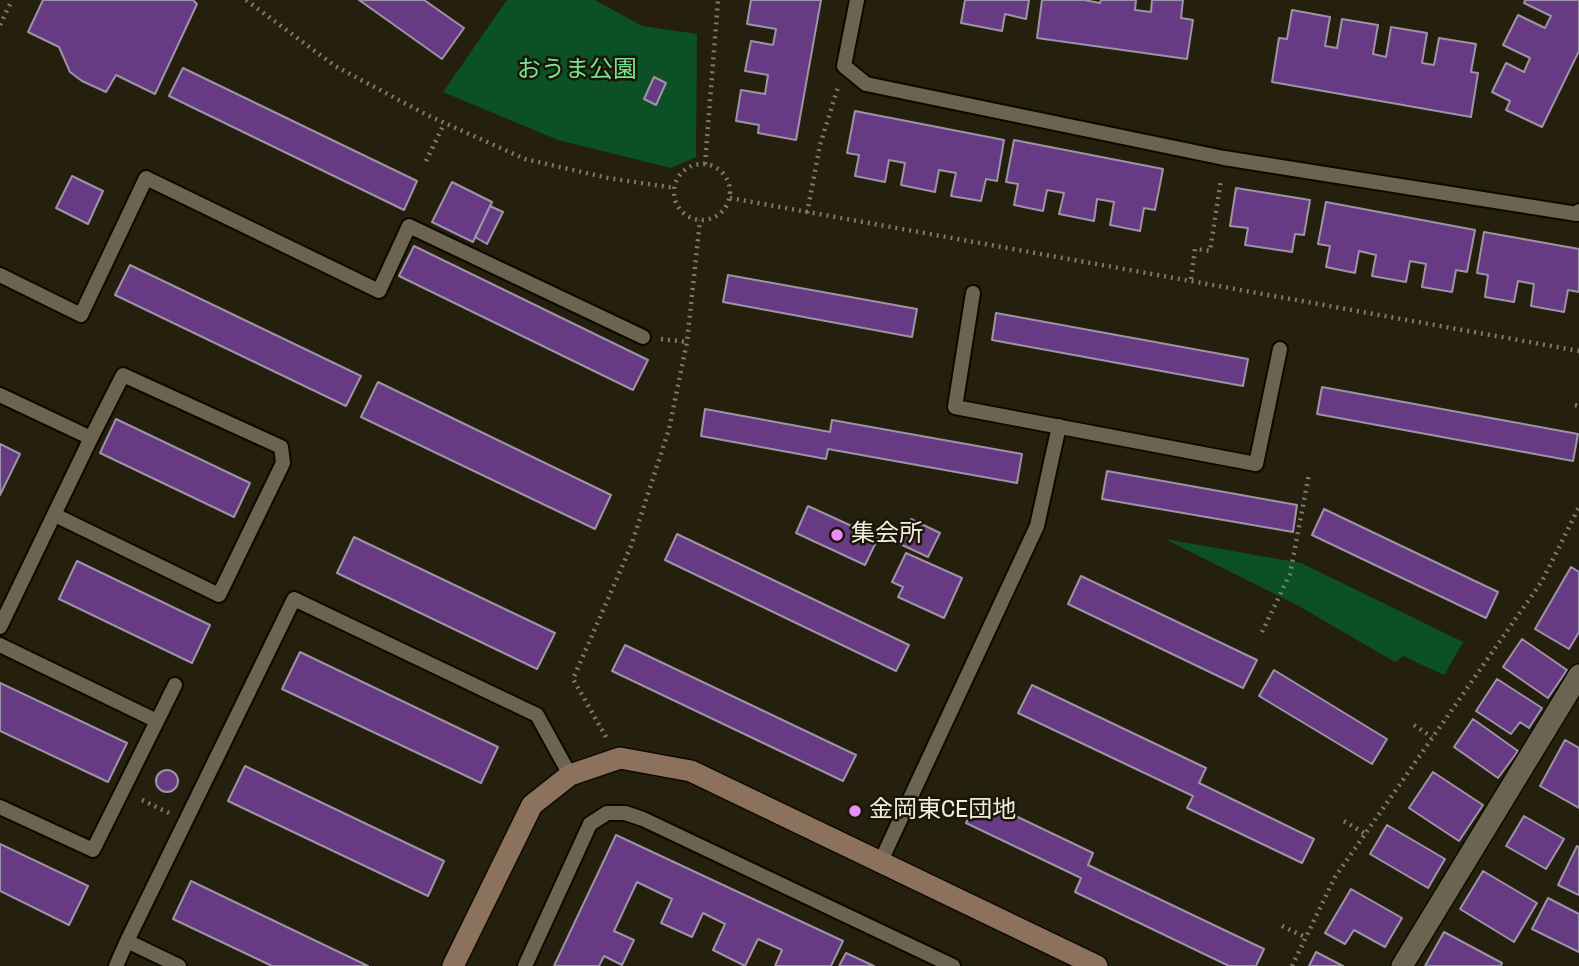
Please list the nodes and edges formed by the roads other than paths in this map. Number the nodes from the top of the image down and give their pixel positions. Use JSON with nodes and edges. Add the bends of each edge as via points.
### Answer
{"nodes":[{"id":1,"x":857,"y":0,"type":"edge"},
{"id":2,"x":1579,"y":211,"type":"edge"},
{"id":3,"x":0,"y":275,"type":"edge"},
{"id":4,"x":973,"y":293,"type":"dead end"},
{"id":5,"x":643,"y":337,"type":"dead end"},
{"id":6,"x":1280,"y":349,"type":"dead end"},
{"id":7,"x":0,"y":395,"type":"edge"},
{"id":8,"x":1059,"y":426,"type":"junction"},
{"id":9,"x":91,"y":438,"type":"junction"},
{"id":10,"x":55,"y":515,"type":"junction"},
{"id":11,"x":0,"y":627,"type":"edge"},
{"id":12,"x":0,"y":646,"type":"edge"},
{"id":13,"x":1579,"y":675,"type":"edge"},
{"id":14,"x":175,"y":685,"type":"dead end"},
{"id":15,"x":156,"y":721,"type":"junction"},
{"id":16,"x":570,"y":775,"type":"junction"},
{"id":17,"x":0,"y":807,"type":"edge"},
{"id":18,"x":880,"y":863,"type":"junction"},
{"id":19,"x":127,"y":941,"type":"junction"},
{"id":20,"x":116,"y":966,"type":"edge"},
{"id":21,"x":179,"y":966,"type":"edge"},
{"id":22,"x":453,"y":966,"type":"edge"},
{"id":23,"x":525,"y":966,"type":"edge"},
{"id":24,"x":953,"y":966,"type":"edge"},
{"id":25,"x":1097,"y":966,"type":"edge"},
{"id":26,"x":1402,"y":966,"type":"edge"}],
"edges":[{"from":1,"to":2,"type":"lane","via":[[844,66],[866,84],[1224,158]]},
{"from":3,"to":5,"type":"lane","via":[[80,314],[146,178],[379,291],[409,226]]},
{"from":4,"to":8,"type":"lane","via":[[955,407]]},
{"from":6,"to":8,"type":"lane","via":[[1256,464]]},
{"from":7,"to":9,"type":"lane"},
{"from":8,"to":18,"type":"lane","via":[[1037,526]]},
{"from":9,"to":10,"type":"lane"},
{"from":9,"to":10,"type":"lane","via":[[123,375],[281,447],[283,463],[219,595]]},
{"from":10,"to":11,"type":"lane"},
{"from":12,"to":15,"type":"lane"},
{"from":13,"to":26,"type":"street"},
{"from":14,"to":15,"type":"lane"},
{"from":15,"to":17,"type":"lane","via":[[93,850]]},
{"from":16,"to":18,"type":"street","via":[[620,758],[691,771]]},
{"from":16,"to":19,"type":"lane","via":[[537,715],[294,599]]},
{"from":16,"to":22,"type":"street","via":[[532,805]]},
{"from":18,"to":25,"type":"street"},
{"from":19,"to":20,"type":"lane"},
{"from":19,"to":21,"type":"lane"},
{"from":23,"to":24,"type":"lane","via":[[590,824],[607,813],[643,818]]}]}
